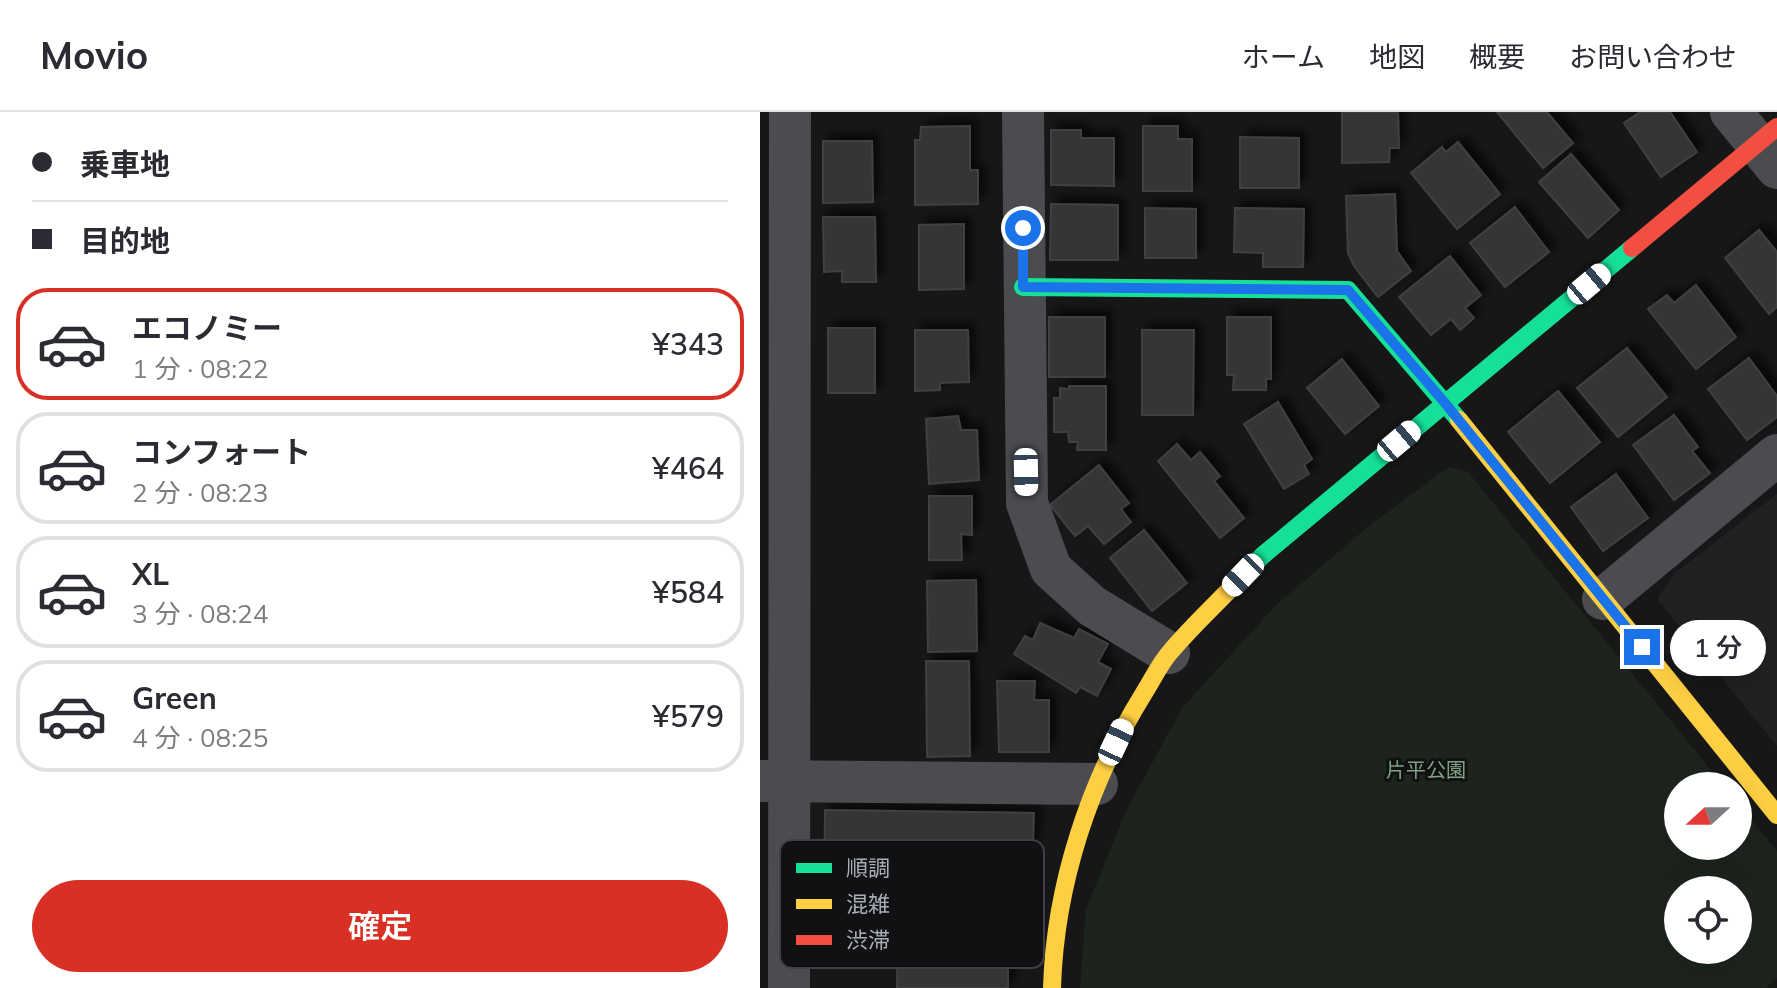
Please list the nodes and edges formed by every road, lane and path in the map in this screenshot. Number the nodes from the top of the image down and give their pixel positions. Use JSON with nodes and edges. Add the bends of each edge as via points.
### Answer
{"nodes":[{"id":1,"x":790,"y":112,"type":"edge"},
{"id":2,"x":1023,"y":112,"type":"edge"},
{"id":3,"x":1731,"y":112,"type":"edge"},
{"id":4,"x":1770,"y":146,"type":"edge"},
{"id":5,"x":1023,"y":287,"type":"junction"},
{"id":6,"x":1445,"y":403,"type":"junction"},
{"id":7,"x":1777,"y":455,"type":"edge"},
{"id":8,"x":1603,"y":599,"type":"junction"},
{"id":9,"x":1169,"y":653,"type":"junction"},
{"id":10,"x":775,"y":781,"type":"edge"},
{"id":11,"x":1097,"y":784,"type":"junction"},
{"id":12,"x":1777,"y":815,"type":"edge"},
{"id":13,"x":780,"y":855,"type":"edge"},
{"id":14,"x":788,"y":968,"type":"edge"},
{"id":15,"x":789,"y":988,"type":"edge"},
{"id":16,"x":1052,"y":988,"type":"edge"}],
"edges":[{"from":1,"to":10,"type":"street"},
{"from":2,"to":5,"type":"street"},
{"from":3,"to":4,"type":"street"},
{"from":4,"to":6,"type":"street"},
{"from":5,"to":6,"type":"street","via":[[1348,290]]},
{"from":5,"to":9,"type":"street","via":[[1027,503],[1051,569],[1092,606]]},
{"from":6,"to":8,"type":"street"},
{"from":6,"to":9,"type":"street","via":[[1262,556]]},
{"from":7,"to":8,"type":"street"},
{"from":8,"to":12,"type":"street"},
{"from":9,"to":11,"type":"street","via":[[1126,722]]},
{"from":10,"to":11,"type":"street"},
{"from":10,"to":13,"type":"street"},
{"from":11,"to":16,"type":"street","via":[[1069,865],[1053,948]]},
{"from":14,"to":15,"type":"street"}]}
